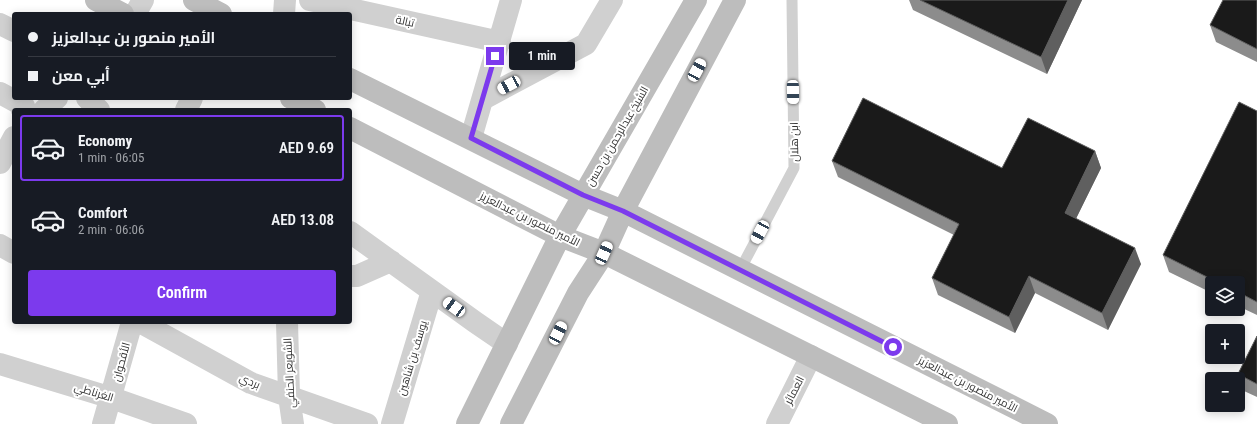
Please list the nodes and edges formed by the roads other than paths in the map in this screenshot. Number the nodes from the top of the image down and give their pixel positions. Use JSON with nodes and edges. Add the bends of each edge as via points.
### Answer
{"nodes":[{"id":1,"x":96,"y":0,"type":"edge"},
{"id":2,"x":143,"y":0,"type":"edge"},
{"id":3,"x":194,"y":0,"type":"edge"},
{"id":4,"x":285,"y":0,"type":"edge"},
{"id":5,"x":310,"y":0,"type":"edge"},
{"id":6,"x":511,"y":0,"type":"edge"},
{"id":7,"x":612,"y":0,"type":"edge"},
{"id":8,"x":696,"y":0,"type":"edge"},
{"id":9,"x":735,"y":0,"type":"edge"},
{"id":10,"x":792,"y":0,"type":"edge"},
{"id":11,"x":119,"y":12,"type":"edge"},
{"id":12,"x":136,"y":12,"type":"edge"},
{"id":13,"x":217,"y":12,"type":"edge"},
{"id":14,"x":284,"y":12,"type":"edge"},
{"id":15,"x":0,"y":24,"type":"edge"},
{"id":16,"x":12,"y":30,"type":"edge"},
{"id":17,"x":500,"y":42,"type":"junction"},
{"id":18,"x":352,"y":80,"type":"edge"},
{"id":19,"x":0,"y":93,"type":"edge"},
{"id":20,"x":483,"y":99,"type":"junction"},
{"id":21,"x":12,"y":100,"type":"edge"},
{"id":22,"x":13,"y":100,"type":"edge"},
{"id":23,"x":55,"y":100,"type":"edge"},
{"id":24,"x":90,"y":100,"type":"edge"},
{"id":25,"x":295,"y":100,"type":"edge"},
{"id":26,"x":23,"y":108,"type":"edge"},
{"id":27,"x":46,"y":108,"type":"edge"},
{"id":28,"x":97,"y":108,"type":"edge"},
{"id":29,"x":311,"y":108,"type":"edge"},
{"id":30,"x":352,"y":129,"type":"edge"},
{"id":31,"x":471,"y":138,"type":"junction"},
{"id":32,"x":12,"y":140,"type":"edge"},
{"id":33,"x":0,"y":162,"type":"edge"},
{"id":34,"x":583,"y":195,"type":"junction"},
{"id":35,"x":623,"y":211,"type":"junction"},
{"id":36,"x":352,"y":233,"type":"edge"},
{"id":37,"x":560,"y":236,"type":"junction"},
{"id":38,"x":0,"y":245,"type":"edge"},
{"id":39,"x":12,"y":252,"type":"edge"},
{"id":40,"x":604,"y":253,"type":"junction"},
{"id":41,"x":391,"y":261,"type":"junction"},
{"id":42,"x":740,"y":270,"type":"junction"},
{"id":43,"x":352,"y":276,"type":"edge"},
{"id":44,"x":432,"y":291,"type":"junction"},
{"id":45,"x":131,"y":324,"type":"edge"},
{"id":46,"x":144,"y":324,"type":"edge"},
{"id":47,"x":287,"y":324,"type":"edge"},
{"id":48,"x":507,"y":344,"type":"junction"},
{"id":49,"x":811,"y":356,"type":"junction"},
{"id":50,"x":0,"y":364,"type":"edge"},
{"id":51,"x":289,"y":396,"type":"junction"},
{"id":52,"x":112,"y":398,"type":"junction"},
{"id":53,"x":104,"y":424,"type":"edge"},
{"id":54,"x":186,"y":424,"type":"edge"},
{"id":55,"x":292,"y":424,"type":"edge"},
{"id":56,"x":367,"y":424,"type":"edge"},
{"id":57,"x":392,"y":424,"type":"edge"},
{"id":58,"x":467,"y":424,"type":"edge"},
{"id":59,"x":511,"y":424,"type":"edge"},
{"id":60,"x":777,"y":424,"type":"edge"},
{"id":61,"x":948,"y":424,"type":"edge"},
{"id":62,"x":1047,"y":424,"type":"edge"}],
"edges":[{"from":1,"to":11,"type":"street"},
{"from":2,"to":12,"type":"street"},
{"from":3,"to":13,"type":"street"},
{"from":4,"to":14,"type":"street"},
{"from":5,"to":17,"type":"street","name":"تبالة"},
{"from":6,"to":17,"type":"street"},
{"from":7,"to":20,"type":"street","via":[[586,44]]},
{"from":8,"to":34,"type":"street","name":"الشيخ عبدالرحمن بن حسن"},
{"from":9,"to":35,"type":"street"},
{"from":10,"to":42,"type":"lane","name":"ابن هلال","via":[[794,168]]},
{"from":15,"to":16,"type":"street"},
{"from":17,"to":20,"type":"street"},
{"from":18,"to":31,"type":"street","name":"الأمير منصور بن عبدالعزيز"},
{"from":19,"to":21,"type":"street"},
{"from":20,"to":31,"type":"street"},
{"from":22,"to":26,"type":"street","via":[[24,106]]},
{"from":23,"to":27,"type":"street"},
{"from":24,"to":28,"type":"street"},
{"from":25,"to":29,"type":"street"},
{"from":30,"to":37,"type":"street","name":"الأمير منصور بن عبدالعزيز"},
{"from":31,"to":34,"type":"street","name":"الأمير منصور بن عبدالعزيز"},
{"from":32,"to":33,"type":"street"},
{"from":34,"to":35,"type":"street","name":"الأمير منصور بن عبدالعزيز"},
{"from":34,"to":37,"type":"street","name":"الشيخ عبدالرحمن بن حسن"},
{"from":35,"to":40,"type":"street"},
{"from":35,"to":42,"type":"street","name":"الأمير منصور بن عبدالعزيز"},
{"from":36,"to":41,"type":"street"},
{"from":37,"to":40,"type":"street","name":"الأمير منصور بن عبدالعزيز"},
{"from":37,"to":48,"type":"street","name":"الشيخ عبدالرحمن بن حسن"},
{"from":38,"to":39,"type":"street"},
{"from":40,"to":49,"type":"street","name":"الأمير منصور بن عبدالعزيز"},
{"from":40,"to":59,"type":"street","via":[[578,294]]},
{"from":41,"to":43,"type":"street"},
{"from":41,"to":44,"type":"street"},
{"from":42,"to":62,"type":"street","name":"الأمير منصور بن عبدالعزيز"},
{"from":44,"to":48,"type":"street"},
{"from":44,"to":57,"type":"street","name":"يوسف بن شاهين"},
{"from":45,"to":52,"type":"street","name":"الأقحوان"},
{"from":46,"to":51,"type":"street","name":"بردي","via":[[251,383]]},
{"from":47,"to":51,"type":"street","name":"الشويعر الحنفي"},
{"from":48,"to":58,"type":"street","name":"الشيخ عبدالرحمن بن حسن"},
{"from":49,"to":60,"type":"street","name":"العمائر"},
{"from":49,"to":61,"type":"street","name":"الأمير منصور بن عبدالعزيز"},
{"from":50,"to":52,"type":"street","name":"الغرناطي"},
{"from":51,"to":55,"type":"street","name":"الشويعر الحنفي"},
{"from":51,"to":56,"type":"street","name":"بردي"},
{"from":52,"to":53,"type":"street","name":"الأقحوان"},
{"from":52,"to":54,"type":"street","name":"الغرناطي"}]}
